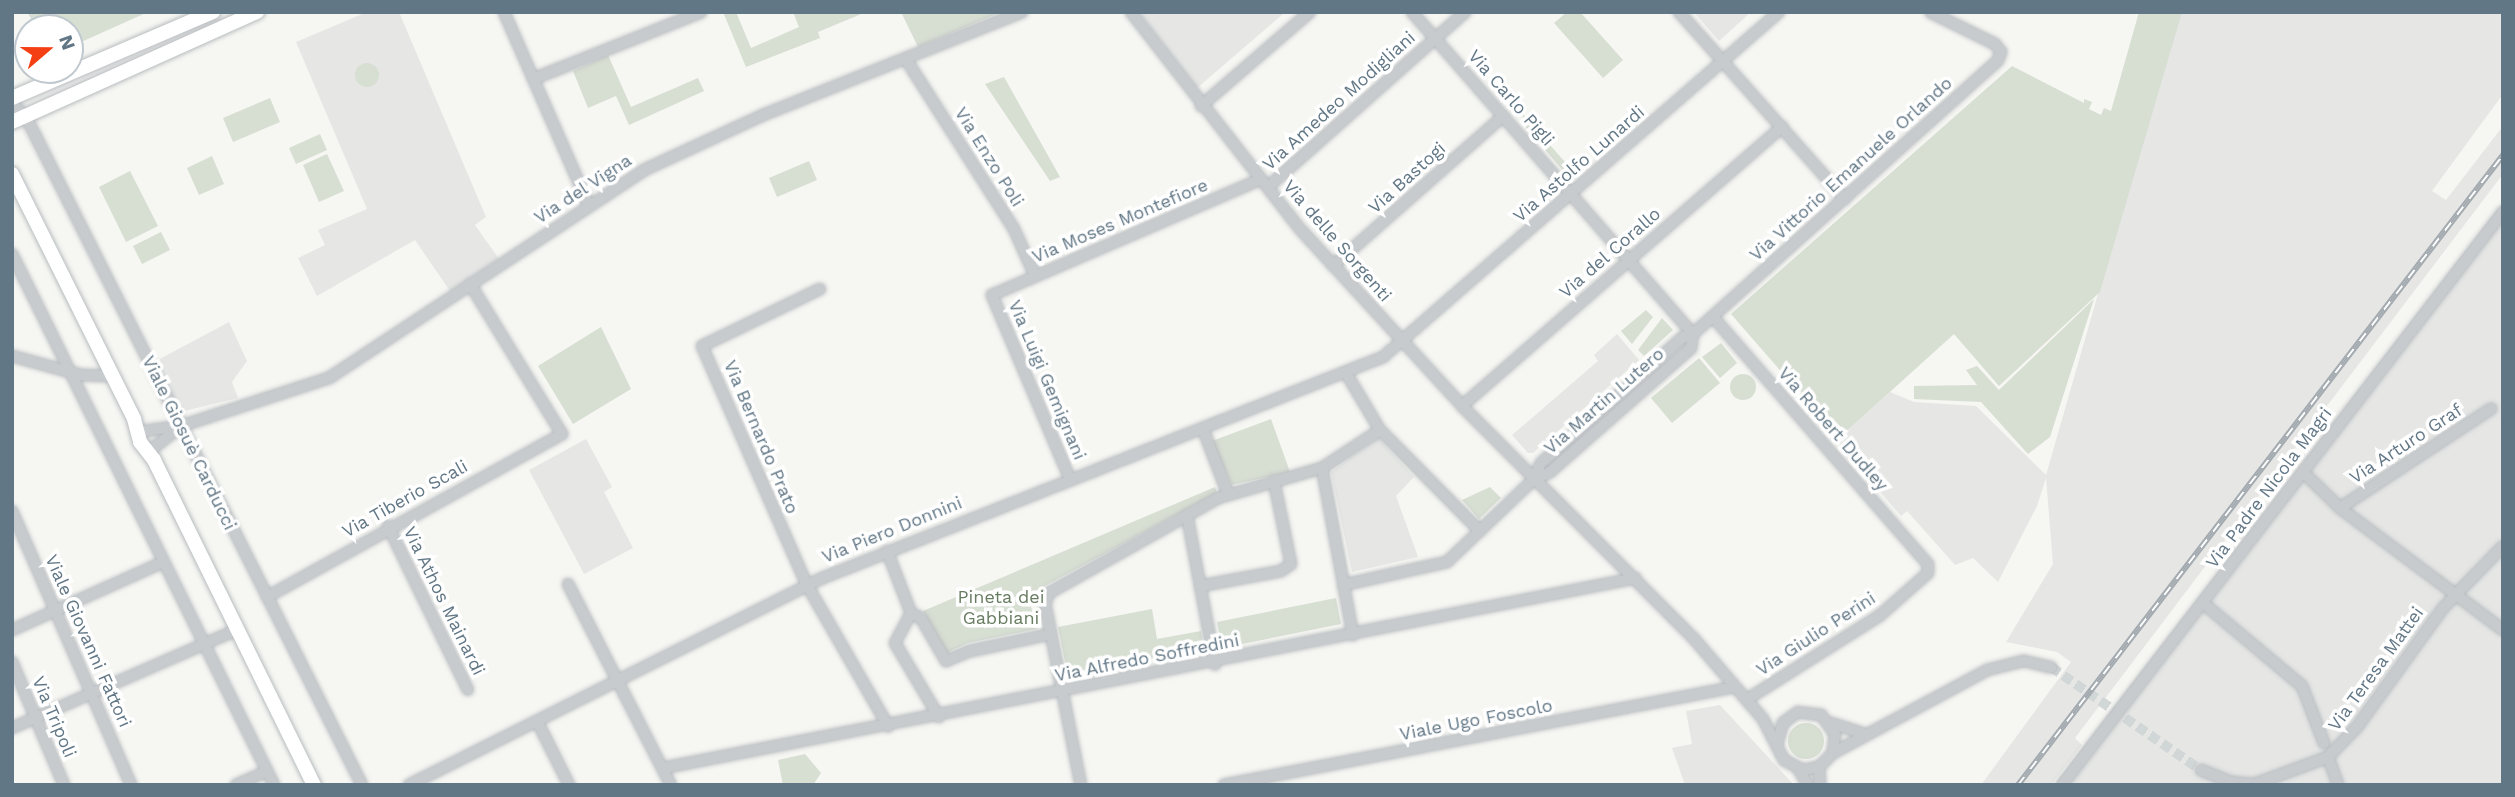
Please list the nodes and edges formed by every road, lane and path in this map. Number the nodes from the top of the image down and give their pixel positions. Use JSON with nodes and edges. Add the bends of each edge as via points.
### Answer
{"nodes":[{"id":1,"x":213,"y":12,"type":"edge"},
{"id":2,"x":257,"y":12,"type":"edge"},
{"id":3,"x":504,"y":12,"type":"edge"},
{"id":4,"x":701,"y":12,"type":"edge"},
{"id":5,"x":1022,"y":12,"type":"edge"},
{"id":6,"x":1131,"y":12,"type":"edge"},
{"id":7,"x":1310,"y":12,"type":"edge"},
{"id":8,"x":1412,"y":12,"type":"edge"},
{"id":9,"x":1465,"y":12,"type":"edge"},
{"id":10,"x":1679,"y":12,"type":"edge"},
{"id":11,"x":1779,"y":12,"type":"edge"},
{"id":12,"x":1930,"y":12,"type":"edge"},
{"id":13,"x":1436,"y":39,"type":"junction"},
{"id":14,"x":1724,"y":59,"type":"junction"},
{"id":15,"x":907,"y":61,"type":"junction"},
{"id":16,"x":533,"y":79,"type":"junction"},
{"id":17,"x":12,"y":98,"type":"edge"},
{"id":18,"x":12,"y":104,"type":"edge"},
{"id":19,"x":1201,"y":106,"type":"junction"},
{"id":20,"x":1503,"y":116,"type":"junction"},
{"id":21,"x":19,"y":119,"type":"edge"},
{"id":22,"x":1782,"y":127,"type":"junction"},
{"id":23,"x":12,"y":174,"type":"edge"},
{"id":24,"x":1265,"y":183,"type":"junction"},
{"id":25,"x":1570,"y":193,"type":"junction"},
{"id":26,"x":1845,"y":199,"type":"junction"},
{"id":27,"x":589,"y":206,"type":"junction"},
{"id":28,"x":2503,"y":212,"type":"edge"},
{"id":29,"x":12,"y":254,"type":"edge"},
{"id":30,"x":1629,"y":261,"type":"junction"},
{"id":31,"x":1333,"y":266,"type":"junction"},
{"id":32,"x":1035,"y":276,"type":"junction"},
{"id":33,"x":470,"y":284,"type":"junction"},
{"id":34,"x":820,"y":289,"type":"dead end"},
{"id":35,"x":992,"y":295,"type":"joint"},
{"id":36,"x":1713,"y":317,"type":"junction"},
{"id":37,"x":1693,"y":334,"type":"junction"},
{"id":38,"x":1403,"y":343,"type":"junction"},
{"id":39,"x":12,"y":356,"type":"edge"},
{"id":40,"x":70,"y":371,"type":"junction"},
{"id":41,"x":1346,"y":373,"type":"junction"},
{"id":42,"x":112,"y":376,"type":"junction"},
{"id":43,"x":1462,"y":406,"type":"junction"},
{"id":44,"x":2491,"y":409,"type":"dead end"},
{"id":45,"x":139,"y":425,"type":"junction"},
{"id":46,"x":181,"y":426,"type":"junction"},
{"id":47,"x":1203,"y":429,"type":"junction"},
{"id":48,"x":1380,"y":430,"type":"junction"},
{"id":49,"x":153,"y":454,"type":"junction"},
{"id":50,"x":1322,"y":468,"type":"junction"},
{"id":51,"x":2303,"y":472,"type":"junction"},
{"id":52,"x":1070,"y":480,"type":"junction"},
{"id":53,"x":1533,"y":480,"type":"junction"},
{"id":54,"x":1274,"y":481,"type":"junction"},
{"id":55,"x":1228,"y":494,"type":"junction"},
{"id":56,"x":2340,"y":508,"type":"junction"},
{"id":57,"x":12,"y":511,"type":"edge"},
{"id":58,"x":1187,"y":515,"type":"junction"},
{"id":59,"x":388,"y":526,"type":"junction"},
{"id":60,"x":1480,"y":531,"type":"junction"},
{"id":61,"x":16,"y":532,"type":"edge"},
{"id":62,"x":2503,"y":546,"type":"edge"},
{"id":63,"x":887,"y":551,"type":"junction"},
{"id":64,"x":163,"y":562,"type":"junction"},
{"id":65,"x":1928,"y":564,"type":"joint"},
{"id":66,"x":1636,"y":579,"type":"junction"},
{"id":67,"x":568,"y":584,"type":"dead end"},
{"id":68,"x":807,"y":585,"type":"junction"},
{"id":69,"x":1343,"y":585,"type":"junction"},
{"id":70,"x":1200,"y":586,"type":"junction"},
{"id":71,"x":2456,"y":596,"type":"junction"},
{"id":72,"x":267,"y":597,"type":"junction"},
{"id":73,"x":2203,"y":603,"type":"junction"},
{"id":74,"x":56,"y":610,"type":"junction"},
{"id":75,"x":912,"y":613,"type":"junction"},
{"id":76,"x":239,"y":629,"type":"junction"},
{"id":77,"x":12,"y":630,"type":"edge"},
{"id":78,"x":2503,"y":630,"type":"edge"},
{"id":79,"x":1051,"y":635,"type":"junction"},
{"id":80,"x":1353,"y":635,"type":"junction"},
{"id":81,"x":204,"y":644,"type":"junction"},
{"id":82,"x":12,"y":662,"type":"edge"},
{"id":83,"x":1215,"y":664,"type":"junction"},
{"id":84,"x":2051,"y":667,"type":"tunnel mouth"},
{"id":85,"x":617,"y":680,"type":"junction"},
{"id":86,"x":1734,"y":687,"type":"junction"},
{"id":87,"x":468,"y":690,"type":"dead end"},
{"id":88,"x":1063,"y":692,"type":"junction"},
{"id":89,"x":92,"y":693,"type":"junction"},
{"id":90,"x":1746,"y":700,"type":"junction"},
{"id":91,"x":939,"y":717,"type":"junction"},
{"id":92,"x":36,"y":718,"type":"junction"},
{"id":93,"x":1763,"y":719,"type":"junction"},
{"id":94,"x":1786,"y":719,"type":"junction"},
{"id":95,"x":537,"y":721,"type":"junction"},
{"id":96,"x":1828,"y":721,"type":"junction"},
{"id":97,"x":888,"y":726,"type":"junction"},
{"id":98,"x":12,"y":728,"type":"edge"},
{"id":99,"x":1864,"y":734,"type":"junction"},
{"id":100,"x":2323,"y":743,"type":"dead end"},
{"id":101,"x":1777,"y":744,"type":"junction"},
{"id":102,"x":1833,"y":753,"type":"junction"},
{"id":103,"x":2328,"y":757,"type":"junction"},
{"id":104,"x":1819,"y":767,"type":"junction"},
{"id":105,"x":663,"y":768,"type":"junction"},
{"id":106,"x":1798,"y":768,"type":"junction"},
{"id":107,"x":267,"y":771,"type":"junction"},
{"id":108,"x":2201,"y":771,"type":"tunnel mouth"},
{"id":109,"x":315,"y":784,"type":"edge"},
{"id":110,"x":64,"y":785,"type":"edge"},
{"id":111,"x":131,"y":785,"type":"edge"},
{"id":112,"x":236,"y":785,"type":"edge"},
{"id":113,"x":274,"y":785,"type":"edge"},
{"id":114,"x":362,"y":785,"type":"edge"},
{"id":115,"x":409,"y":785,"type":"edge"},
{"id":116,"x":569,"y":785,"type":"edge"},
{"id":117,"x":671,"y":785,"type":"edge"},
{"id":118,"x":1081,"y":785,"type":"edge"},
{"id":119,"x":1224,"y":785,"type":"edge"},
{"id":120,"x":1808,"y":785,"type":"edge"},
{"id":121,"x":1820,"y":785,"type":"edge"},
{"id":122,"x":2062,"y":785,"type":"edge"},
{"id":123,"x":2338,"y":785,"type":"edge"}],
"edges":[{"from":1,"to":17,"type":"main road"},
{"from":2,"to":21,"type":"main road"},
{"from":3,"to":16,"type":"street"},
{"from":4,"to":16,"type":"street"},
{"from":5,"to":15,"type":"street","name":"Via del Vigna"},
{"from":6,"to":19,"type":"street","name":"Via delle Sorgenti"},
{"from":7,"to":19,"type":"street"},
{"from":8,"to":13,"type":"street","name":"Via Carlo Pigli"},
{"from":9,"to":13,"type":"street","name":"Via Amedeo Modigliani"},
{"from":10,"to":14,"type":"street"},
{"from":11,"to":14,"type":"street","name":"Via Astolfo Lunardi"},
{"from":12,"to":26,"type":"street","name":"Via Vittorio Emanuele Orlando","via":[[1995,44],[2001,52],[1998,61]]},
{"from":13,"to":20,"type":"street","name":"Via Carlo Pigli"},
{"from":13,"to":24,"type":"street","name":"Via Amedeo Modigliani"},
{"from":14,"to":22,"type":"street"},
{"from":14,"to":25,"type":"street","name":"Via Astolfo Lunardi"},
{"from":15,"to":27,"type":"street","name":"Via del Vigna","via":[[727,131],[644,170]]},
{"from":15,"to":32,"type":"street","name":"Via Enzo Poli","via":[[1014,229]]},
{"from":16,"to":27,"type":"street"},
{"from":18,"to":21,"type":"street","name":"Viale Giosuè Carducci"},
{"from":19,"to":24,"type":"street","name":"Via delle Sorgenti"},
{"from":20,"to":25,"type":"street","name":"Via Carlo Pigli"},
{"from":20,"to":31,"type":"street","name":"Via Bastogi"},
{"from":21,"to":46,"type":"street","name":"Viale Giosuè Carducci"},
{"from":22,"to":26,"type":"street"},
{"from":22,"to":30,"type":"street","name":"Via del Corallo"},
{"from":23,"to":42,"type":"main road"},
{"from":24,"to":31,"type":"street","name":"Via delle Sorgenti"},
{"from":24,"to":32,"type":"street","name":"Via Moses Montefiore"},
{"from":25,"to":30,"type":"street","name":"Via Carlo Pigli"},
{"from":25,"to":38,"type":"street","name":"Via Astolfo Lunardi"},
{"from":26,"to":36,"type":"street","name":"Via Vittorio Emanuele Orlando"},
{"from":27,"to":33,"type":"street","name":"Via del Vigna"},
{"from":28,"to":51,"type":"street","name":"Via Padre Nicola Magri"},
{"from":29,"to":40,"type":"street"},
{"from":30,"to":37,"type":"street","name":"Via Carlo Pigli"},
{"from":30,"to":43,"type":"street","name":"Via del Corallo"},
{"from":31,"to":38,"type":"street","name":"Via delle Sorgenti"},
{"from":32,"to":35,"type":"street","name":"Via Moses Montefiore"},
{"from":33,"to":46,"type":"street","name":"Via del Vigna","via":[[329,378]]},
{"from":33,"to":59,"type":"street","name":"Via Tiberio Scali","via":[[562,434]]},
{"from":34,"to":68,"type":"street","name":"Via Bernardo Prato","via":[[702,346]]},
{"from":35,"to":52,"type":"street","name":"Via Luigi Gemignani"},
{"from":36,"to":37,"type":"street","name":"Via Martin Lutero"},
{"from":36,"to":65,"type":"street","name":"Via Robert Dudley"},
{"from":37,"to":53,"type":"street","name":"Via Martin Lutero","via":[[1691,348],[1550,472]]},
{"from":38,"to":41,"type":"street","name":"Via Piero Donnini"},
{"from":38,"to":43,"type":"street","name":"Via delle Sorgenti"},
{"from":39,"to":40,"type":"street"},
{"from":40,"to":42,"type":"street"},
{"from":40,"to":64,"type":"street"},
{"from":41,"to":47,"type":"street","name":"Via Piero Donnini"},
{"from":41,"to":48,"type":"street"},
{"from":42,"to":45,"type":"main road"},
{"from":43,"to":53,"type":"street","name":"Via delle Sorgenti"},
{"from":44,"to":56,"type":"street","name":"Via Arturo Graf"},
{"from":45,"to":46,"type":"street"},
{"from":45,"to":49,"type":"main road","via":[[140,442]]},
{"from":46,"to":49,"type":"street"},
{"from":46,"to":72,"type":"street","name":"Viale Giosuè Carducci"},
{"from":47,"to":52,"type":"street","name":"Via Piero Donnini"},
{"from":47,"to":55,"type":"street"},
{"from":48,"to":50,"type":"street"},
{"from":48,"to":60,"type":"street"},
{"from":49,"to":76,"type":"main road"},
{"from":50,"to":54,"type":"street"},
{"from":50,"to":69,"type":"street"},
{"from":51,"to":56,"type":"street"},
{"from":51,"to":73,"type":"street","name":"Via Padre Nicola Magri"},
{"from":52,"to":63,"type":"street","name":"Via Piero Donnini"},
{"from":53,"to":60,"type":"street"},
{"from":53,"to":66,"type":"street","name":"Via delle Sorgenti"},
{"from":54,"to":55,"type":"street"},
{"from":54,"to":70,"type":"street","via":[[1291,564],[1281,571]]},
{"from":55,"to":58,"type":"street"},
{"from":56,"to":71,"type":"street"},
{"from":57,"to":61,"type":"street","name":"Viale Giovanni Fattori"},
{"from":58,"to":70,"type":"street"},
{"from":58,"to":79,"type":"street","via":[[1046,595]]},
{"from":59,"to":72,"type":"street","name":"Via Tiberio Scali"},
{"from":59,"to":87,"type":"street","name":"Via Athos Mainardi"},
{"from":60,"to":69,"type":"street","via":[[1447,562]]},
{"from":61,"to":74,"type":"street","name":"Viale Giovanni Fattori"},
{"from":62,"to":71,"type":"street","name":"Via Teresa Mattei"},
{"from":63,"to":68,"type":"street","name":"Via Piero Donnini"},
{"from":63,"to":75,"type":"street"},
{"from":64,"to":74,"type":"street"},
{"from":64,"to":81,"type":"street"},
{"from":65,"to":90,"type":"street","name":"Via Giulio Perini","via":[[1928,573],[1879,616]]},
{"from":66,"to":80,"type":"street","name":"Via Alfredo Soffredini"},
{"from":66,"to":86,"type":"street","name":"Via delle Sorgenti"},
{"from":67,"to":85,"type":"street"},
{"from":68,"to":85,"type":"street","name":"Via Piero Donnini"},
{"from":68,"to":97,"type":"street"},
{"from":69,"to":80,"type":"street"},
{"from":70,"to":83,"type":"street"},
{"from":71,"to":78,"type":"street"},
{"from":71,"to":103,"type":"street","name":"Via Teresa Mattei","via":[[2349,737]]},
{"from":72,"to":114,"type":"street","name":"Viale Giosuè Carducci"},
{"from":73,"to":100,"type":"street","via":[[2302,686]]},
{"from":73,"to":122,"type":"street","name":"Via Padre Nicola Magri"},
{"from":74,"to":77,"type":"street"},
{"from":74,"to":89,"type":"street","name":"Viale Giovanni Fattori"},
{"from":75,"to":79,"type":"street","via":[[921,618],[946,661],[970,650]]},
{"from":75,"to":91,"type":"street","via":[[895,643]]},
{"from":76,"to":81,"type":"street"},
{"from":76,"to":109,"type":"main road"},
{"from":79,"to":88,"type":"street"},
{"from":80,"to":83,"type":"street","name":"Via Alfredo Soffredini"},
{"from":81,"to":89,"type":"street"},
{"from":81,"to":107,"type":"street"},
{"from":82,"to":92,"type":"street","name":"Via Tripoli"},
{"from":83,"to":88,"type":"street","name":"Via Alfredo Soffredini"},
{"from":84,"to":99,"type":"street","via":[[2024,661],[1993,667]]},
{"from":85,"to":95,"type":"street","name":"Via Piero Donnini"},
{"from":85,"to":105,"type":"street"},
{"from":86,"to":90,"type":"street","name":"Via delle Sorgenti"},
{"from":86,"to":119,"type":"street","name":"Viale Ugo Foscolo"},
{"from":88,"to":91,"type":"street","name":"Via Alfredo Soffredini"},
{"from":88,"to":118,"type":"street"},
{"from":89,"to":92,"type":"street"},
{"from":89,"to":111,"type":"street","name":"Viale Giovanni Fattori"},
{"from":90,"to":93,"type":"street","name":"Via delle Sorgenti"},
{"from":91,"to":97,"type":"street","name":"Via Alfredo Soffredini"},
{"from":92,"to":98,"type":"street"},
{"from":92,"to":110,"type":"street","name":"Via Tripoli"},
{"from":93,"to":94,"type":"street"},
{"from":93,"to":101,"type":"street","name":"Via delle Sorgenti"},
{"from":94,"to":96,"type":"street","via":[[1805,711]]},
{"from":94,"to":101,"type":"street"},
{"from":95,"to":115,"type":"street","name":"Via Piero Donnini"},
{"from":95,"to":116,"type":"street"},
{"from":96,"to":99,"type":"street"},
{"from":96,"to":102,"type":"street","via":[[1835,734]]},
{"from":97,"to":105,"type":"street","name":"Via Alfredo Soffredini"},
{"from":99,"to":102,"type":"street"},
{"from":101,"to":106,"type":"street","name":"Via delle Sorgenti","via":[[1784,760]]},
{"from":102,"to":104,"type":"street"},
{"from":103,"to":108,"type":"street","name":"Via Teresa Mattei","via":[[2255,784],[2230,782]]},
{"from":103,"to":123,"type":"street"},
{"from":104,"to":106,"type":"street"},
{"from":104,"to":121,"type":"street"},
{"from":105,"to":117,"type":"street"},
{"from":106,"to":120,"type":"street","name":"Via delle Sorgenti"},
{"from":107,"to":112,"type":"street"},
{"from":107,"to":113,"type":"street"}]}
